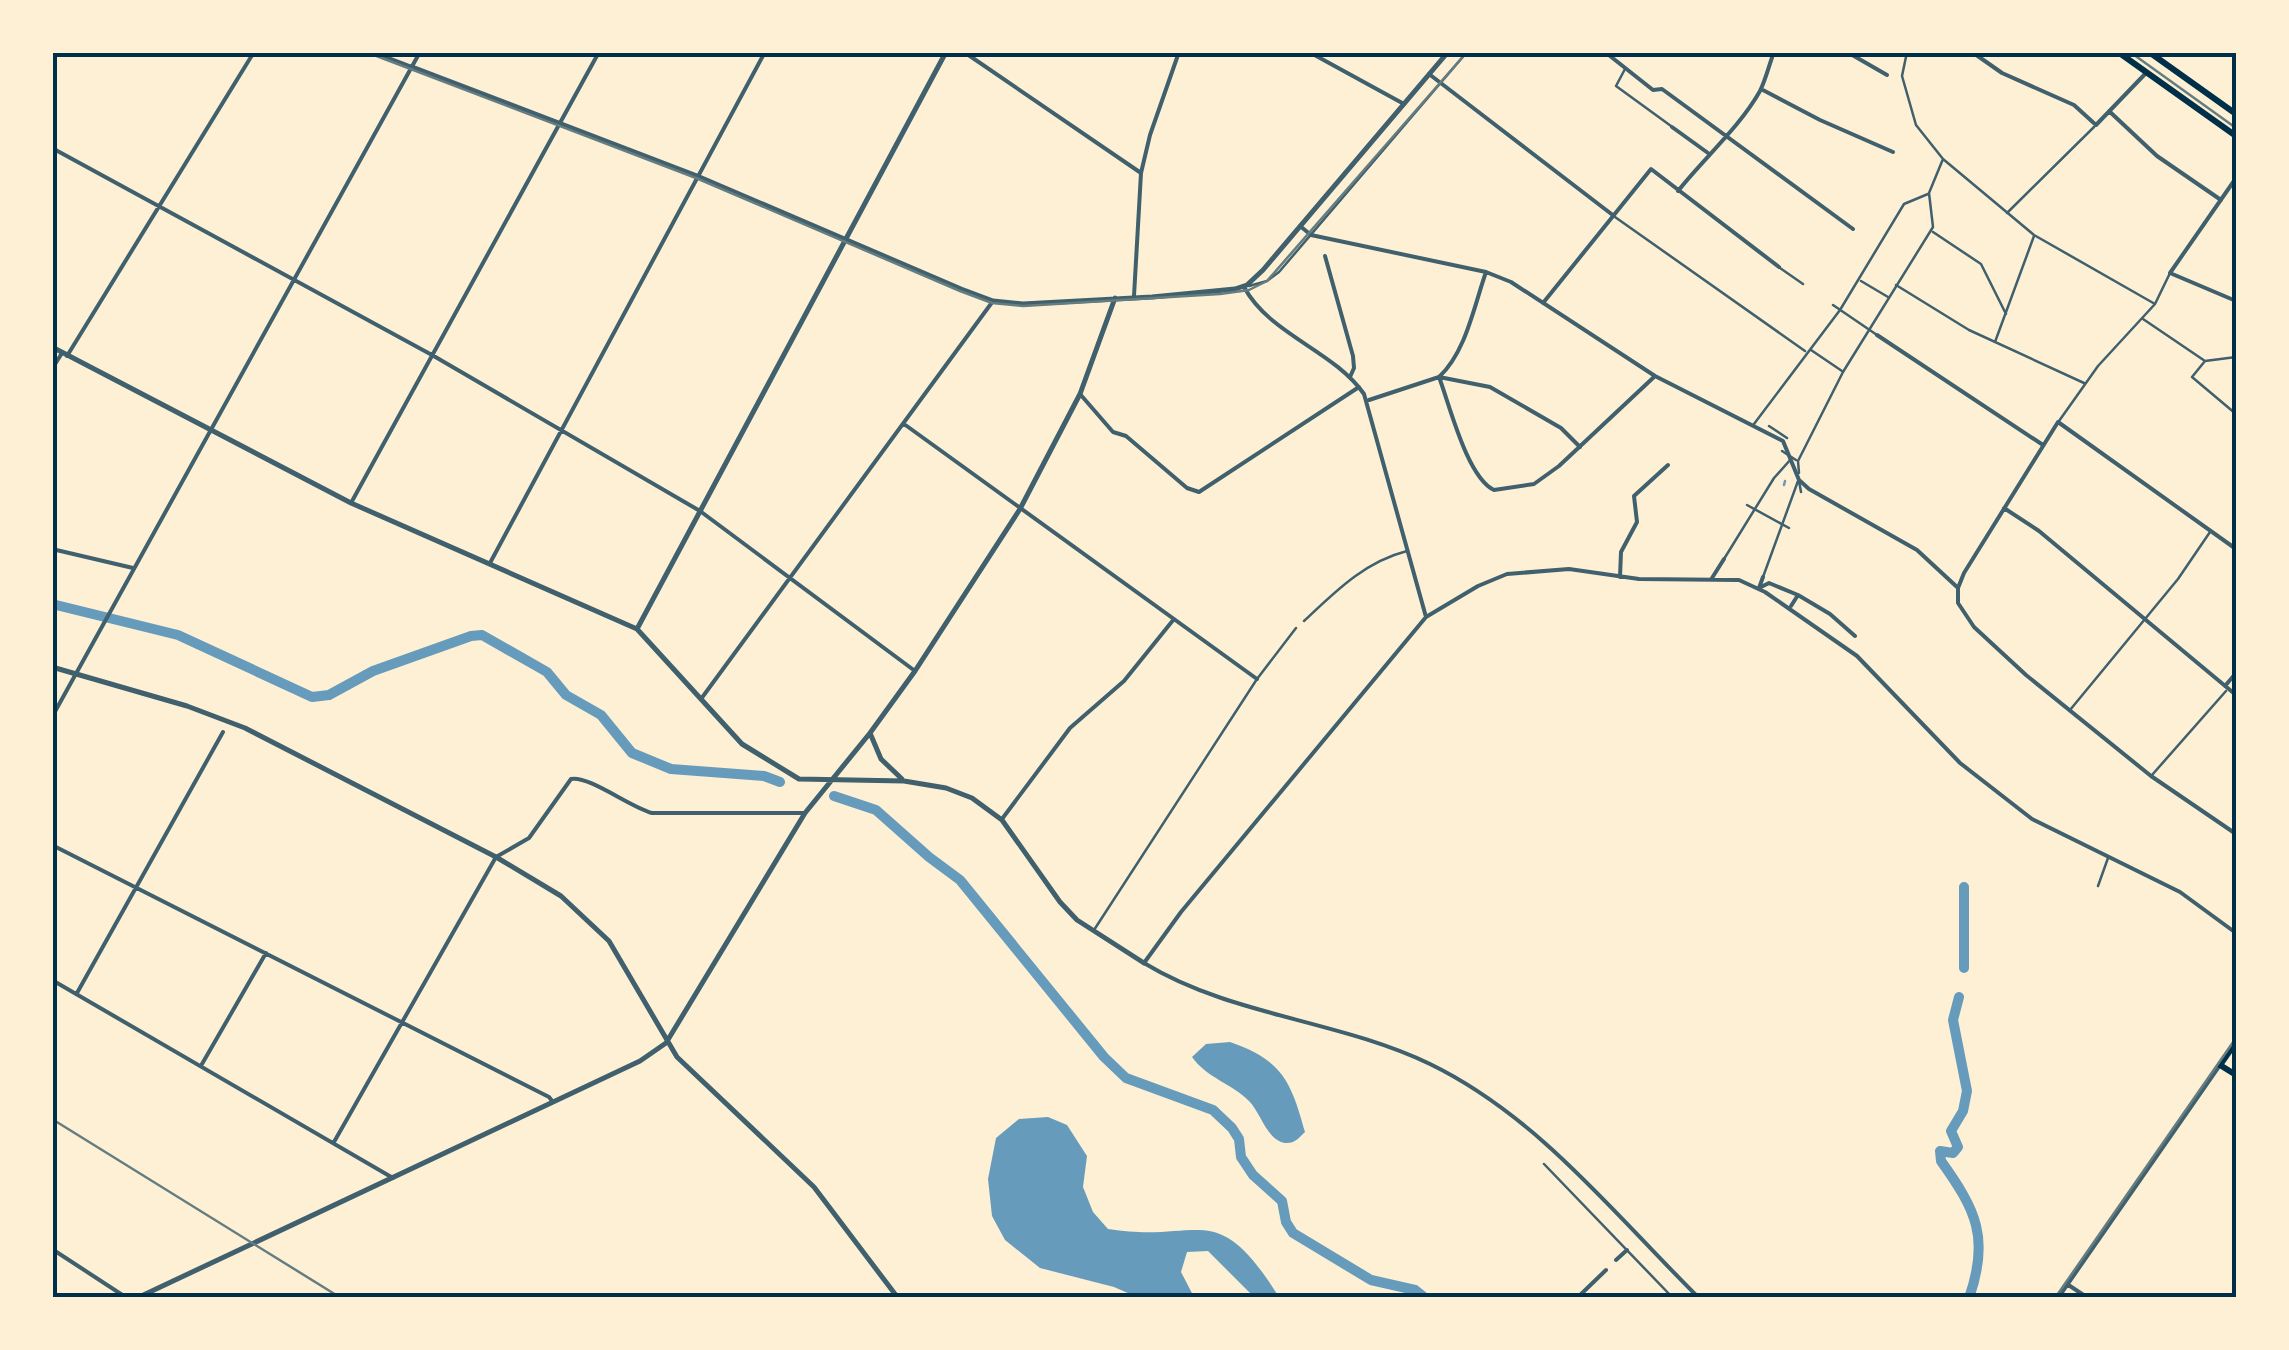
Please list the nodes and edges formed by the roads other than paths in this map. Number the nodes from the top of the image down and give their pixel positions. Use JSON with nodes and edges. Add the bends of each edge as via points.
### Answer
{"nodes":[{"id":1,"x":254,"y":52,"type":"edge"},
{"id":2,"x":373,"y":52,"type":"edge"},
{"id":3,"x":420,"y":52,"type":"edge"},
{"id":4,"x":598,"y":52,"type":"edge"},
{"id":5,"x":766,"y":52,"type":"edge"},
{"id":6,"x":946,"y":52,"type":"edge"},
{"id":7,"x":964,"y":52,"type":"edge"},
{"id":8,"x":1179,"y":52,"type":"edge"},
{"id":9,"x":1309,"y":52,"type":"edge"},
{"id":10,"x":1448,"y":52,"type":"edge"},
{"id":11,"x":1467,"y":52,"type":"edge"},
{"id":12,"x":1606,"y":52,"type":"edge"},
{"id":13,"x":1774,"y":52,"type":"edge"},
{"id":14,"x":1847,"y":52,"type":"edge"},
{"id":15,"x":1906,"y":52,"type":"edge"},
{"id":16,"x":1972,"y":52,"type":"edge"},
{"id":17,"x":2118,"y":52,"type":"edge"},
{"id":18,"x":2149,"y":52,"type":"edge"},
{"id":19,"x":412,"y":66,"type":"junction"},
{"id":20,"x":1625,"y":68,"type":"junction"},
{"id":21,"x":2146,"y":73,"type":"junction"},
{"id":22,"x":1429,"y":74,"type":"junction"},
{"id":23,"x":1887,"y":75,"type":"dead end"},
{"id":24,"x":1441,"y":83,"type":"junction"},
{"id":25,"x":1761,"y":89,"type":"junction"},
{"id":26,"x":1404,"y":104,"type":"junction"},
{"id":27,"x":2109,"y":111,"type":"junction"},
{"id":28,"x":2236,"y":114,"type":"edge"},
{"id":29,"x":559,"y":122,"type":"junction"},
{"id":30,"x":2096,"y":125,"type":"junction"},
{"id":31,"x":1672,"y":127,"type":"joint"},
{"id":32,"x":2236,"y":136,"type":"edge"},
{"id":33,"x":1726,"y":138,"type":"junction"},
{"id":34,"x":52,"y":148,"type":"edge"},
{"id":35,"x":1892,"y":152,"type":"dead end"},
{"id":36,"x":1708,"y":153,"type":"junction"},
{"id":37,"x":1943,"y":159,"type":"junction"},
{"id":38,"x":1141,"y":173,"type":"junction"},
{"id":39,"x":697,"y":176,"type":"junction"},
{"id":40,"x":2236,"y":178,"type":"edge"},
{"id":41,"x":1678,"y":190,"type":"junction"},
{"id":42,"x":1929,"y":194,"type":"junction"},
{"id":43,"x":2221,"y":200,"type":"junction"},
{"id":44,"x":158,"y":206,"type":"junction"},
{"id":45,"x":2006,"y":214,"type":"junction"},
{"id":46,"x":1614,"y":216,"type":"junction"},
{"id":47,"x":1300,"y":226,"type":"junction"},
{"id":48,"x":1853,"y":229,"type":"dead end"},
{"id":49,"x":1930,"y":231,"type":"junction"},
{"id":50,"x":1311,"y":235,"type":"junction"},
{"id":51,"x":2034,"y":235,"type":"junction"},
{"id":52,"x":847,"y":239,"type":"junction"},
{"id":53,"x":1874,"y":241,"type":"dead end"},
{"id":54,"x":1882,"y":245,"type":"junction"},
{"id":55,"x":1325,"y":256,"type":"dead end"},
{"id":56,"x":1779,"y":267,"type":"joint"},
{"id":57,"x":1486,"y":272,"type":"junction"},
{"id":58,"x":2170,"y":273,"type":"junction"},
{"id":59,"x":294,"y":280,"type":"junction"},
{"id":60,"x":1860,"y":280,"type":"junction"},
{"id":61,"x":1803,"y":284,"type":"dead end"},
{"id":62,"x":1896,"y":285,"type":"junction"},
{"id":63,"x":1244,"y":287,"type":"junction"},
{"id":64,"x":1114,"y":298,"type":"junction"},
{"id":65,"x":1134,"y":298,"type":"junction"},
{"id":66,"x":1888,"y":298,"type":"junction"},
{"id":67,"x":994,"y":300,"type":"junction"},
{"id":68,"x":2236,"y":301,"type":"edge"},
{"id":69,"x":1544,"y":303,"type":"junction"},
{"id":70,"x":2155,"y":304,"type":"junction"},
{"id":71,"x":1833,"y":306,"type":"dead end"},
{"id":72,"x":1840,"y":310,"type":"junction"},
{"id":73,"x":2006,"y":314,"type":"junction"},
{"id":74,"x":2143,"y":319,"type":"junction"},
{"id":75,"x":1868,"y":330,"type":"junction"},
{"id":76,"x":1877,"y":335,"type":"joint"},
{"id":77,"x":1995,"y":344,"type":"junction"},
{"id":78,"x":52,"y":347,"type":"edge"},
{"id":79,"x":1808,"y":350,"type":"junction"},
{"id":80,"x":65,"y":355,"type":"junction"},
{"id":81,"x":432,"y":356,"type":"junction"},
{"id":82,"x":2236,"y":358,"type":"edge"},
{"id":83,"x":2205,"y":361,"type":"junction"},
{"id":84,"x":52,"y":369,"type":"edge"},
{"id":85,"x":1843,"y":372,"type":"junction"},
{"id":86,"x":1653,"y":375,"type":"junction"},
{"id":87,"x":1439,"y":377,"type":"junction"},
{"id":88,"x":1350,"y":378,"type":"junction"},
{"id":89,"x":2084,"y":383,"type":"junction"},
{"id":90,"x":1359,"y":387,"type":"junction"},
{"id":91,"x":1080,"y":394,"type":"junction"},
{"id":92,"x":1367,"y":400,"type":"junction"},
{"id":93,"x":2236,"y":414,"type":"edge"},
{"id":94,"x":2058,"y":422,"type":"junction"},
{"id":95,"x":904,"y":424,"type":"junction"},
{"id":96,"x":1753,"y":426,"type":"junction"},
{"id":97,"x":1770,"y":426,"type":"dead end"},
{"id":98,"x":211,"y":430,"type":"junction"},
{"id":99,"x":561,"y":430,"type":"junction"},
{"id":100,"x":1778,"y":432,"type":"junction"},
{"id":101,"x":1799,"y":436,"type":"dead end"},
{"id":102,"x":1787,"y":438,"type":"dead end"},
{"id":103,"x":1807,"y":440,"type":"junction"},
{"id":104,"x":2043,"y":444,"type":"junction"},
{"id":105,"x":1580,"y":447,"type":"junction"},
{"id":106,"x":1782,"y":451,"type":"dead end"},
{"id":107,"x":1792,"y":460,"type":"junction"},
{"id":108,"x":1668,"y":465,"type":"dead end"},
{"id":109,"x":1800,"y":483,"type":"junction"},
{"id":110,"x":1801,"y":492,"type":"dead end"},
{"id":111,"x":352,"y":503,"type":"junction"},
{"id":112,"x":1747,"y":504,"type":"dead end"},
{"id":113,"x":2004,"y":508,"type":"junction"},
{"id":114,"x":1020,"y":509,"type":"junction"},
{"id":115,"x":1755,"y":509,"type":"junction"},
{"id":116,"x":700,"y":511,"type":"junction"},
{"id":117,"x":1782,"y":524,"type":"junction"},
{"id":118,"x":1789,"y":528,"type":"dead end"},
{"id":119,"x":2210,"y":531,"type":"junction"},
{"id":120,"x":52,"y":549,"type":"edge"},
{"id":121,"x":2236,"y":549,"type":"edge"},
{"id":122,"x":1407,"y":552,"type":"junction"},
{"id":123,"x":1724,"y":559,"type":"joint"},
{"id":124,"x":490,"y":563,"type":"junction"},
{"id":125,"x":133,"y":568,"type":"junction"},
{"id":126,"x":790,"y":577,"type":"junction"},
{"id":127,"x":1620,"y":577,"type":"junction"},
{"id":128,"x":1763,"y":577,"type":"joint"},
{"id":129,"x":1712,"y":578,"type":"junction"},
{"id":130,"x":1760,"y":588,"type":"junction"},
{"id":131,"x":1958,"y":588,"type":"junction"},
{"id":132,"x":1798,"y":595,"type":"junction"},
{"id":133,"x":1790,"y":608,"type":"junction"},
{"id":134,"x":1426,"y":617,"type":"junction"},
{"id":135,"x":2144,"y":618,"type":"junction"},
{"id":136,"x":1174,"y":619,"type":"junction"},
{"id":137,"x":1304,"y":621,"type":"dead end"},
{"id":138,"x":1296,"y":628,"type":"dead end"},
{"id":139,"x":637,"y":629,"type":"junction"},
{"id":140,"x":1855,"y":636,"type":"dead end"},
{"id":141,"x":52,"y":667,"type":"edge"},
{"id":142,"x":914,"y":671,"type":"junction"},
{"id":143,"x":2236,"y":673,"type":"edge"},
{"id":144,"x":76,"y":674,"type":"junction"},
{"id":145,"x":1257,"y":679,"type":"junction"},
{"id":146,"x":2226,"y":688,"type":"junction"},
{"id":147,"x":2236,"y":694,"type":"edge"},
{"id":148,"x":701,"y":699,"type":"junction"},
{"id":149,"x":2069,"y":711,"type":"junction"},
{"id":150,"x":52,"y":717,"type":"edge"},
{"id":151,"x":223,"y":732,"type":"dead end"},
{"id":152,"x":870,"y":733,"type":"junction"},
{"id":153,"x":2151,"y":776,"type":"junction"},
{"id":154,"x":904,"y":781,"type":"junction"},
{"id":155,"x":828,"y":782,"type":"junction"},
{"id":156,"x":805,"y":813,"type":"junction"},
{"id":157,"x":1002,"y":820,"type":"junction"},
{"id":158,"x":2236,"y":834,"type":"edge"},
{"id":159,"x":52,"y":845,"type":"edge"},
{"id":160,"x":2109,"y":856,"type":"junction"},
{"id":161,"x":496,"y":857,"type":"junction"},
{"id":162,"x":2098,"y":886,"type":"dead end"},
{"id":163,"x":138,"y":887,"type":"junction"},
{"id":164,"x":1093,"y":932,"type":"junction"},
{"id":165,"x":2236,"y":933,"type":"edge"},
{"id":166,"x":266,"y":953,"type":"junction"},
{"id":167,"x":1144,"y":963,"type":"junction"},
{"id":168,"x":52,"y":980,"type":"edge"},
{"id":169,"x":77,"y":993,"type":"junction"},
{"id":170,"x":402,"y":1022,"type":"junction"},
{"id":171,"x":2236,"y":1042,"type":"edge"},
{"id":172,"x":666,"y":1043,"type":"junction"},
{"id":173,"x":202,"y":1064,"type":"junction"},
{"id":174,"x":2220,"y":1065,"type":"junction"},
{"id":175,"x":2236,"y":1075,"type":"edge"},
{"id":176,"x":553,"y":1102,"type":"junction"},
{"id":177,"x":334,"y":1142,"type":"junction"},
{"id":178,"x":1544,"y":1164,"type":"dead end"},
{"id":179,"x":393,"y":1178,"type":"junction"},
{"id":180,"x":52,"y":1248,"type":"edge"},
{"id":181,"x":1627,"y":1250,"type":"junction"},
{"id":182,"x":1616,"y":1260,"type":"dead end"},
{"id":183,"x":1606,"y":1270,"type":"dead end"},
{"id":184,"x":2067,"y":1284,"type":"junction"},
{"id":185,"x":127,"y":1298,"type":"edge"},
{"id":186,"x":137,"y":1298,"type":"edge"},
{"id":187,"x":898,"y":1298,"type":"edge"},
{"id":188,"x":1577,"y":1298,"type":"edge"},
{"id":189,"x":1673,"y":1298,"type":"edge"},
{"id":190,"x":1699,"y":1298,"type":"edge"},
{"id":191,"x":2058,"y":1298,"type":"edge"},
{"id":192,"x":2088,"y":1298,"type":"edge"}],
"edges":[{"from":1,"to":44,"type":"street"},
{"from":2,"to":19,"type":"street"},
{"from":3,"to":19,"type":"street"},
{"from":4,"to":29,"type":"street"},
{"from":5,"to":39,"type":"street"},
{"from":6,"to":52,"type":"street"},
{"from":7,"to":38,"type":"street"},
{"from":8,"to":38,"type":"street"},
{"from":9,"to":26,"type":"street"},
{"from":10,"to":22,"type":"street"},
{"from":11,"to":24,"type":"street"},
{"from":12,"to":20,"type":"street"},
{"from":13,"to":25,"type":"street"},
{"from":14,"to":23,"type":"street"},
{"from":15,"to":37,"type":"street","via":[[1902,76],[1916,125]]},
{"from":16,"to":30,"type":"street","via":[[2002,74],[2074,105]]},
{"from":17,"to":21,"type":"main road"},
{"from":18,"to":28,"type":"main road"},
{"from":19,"to":29,"type":"street"},
{"from":19,"to":59,"type":"street"},
{"from":20,"to":31,"type":"street","via":[[1616,86]]},
{"from":20,"to":33,"type":"street"},
{"from":21,"to":27,"type":"street"},
{"from":21,"to":32,"type":"main road"},
{"from":22,"to":24,"type":"street"},
{"from":22,"to":26,"type":"street"},
{"from":24,"to":46,"type":"street"},
{"from":24,"to":50,"type":"street"},
{"from":25,"to":33,"type":"street"},
{"from":25,"to":35,"type":"street"},
{"from":26,"to":47,"type":"street"},
{"from":27,"to":30,"type":"street"},
{"from":27,"to":43,"type":"street","via":[[2157,156]]},
{"from":29,"to":39,"type":"street"},
{"from":29,"to":81,"type":"street"},
{"from":30,"to":45,"type":"street"},
{"from":31,"to":36,"type":"street"},
{"from":33,"to":36,"type":"street"},
{"from":33,"to":48,"type":"street"},
{"from":34,"to":44,"type":"street"},
{"from":36,"to":41,"type":"street"},
{"from":37,"to":42,"type":"street"},
{"from":37,"to":45,"type":"street"},
{"from":38,"to":65,"type":"street"},
{"from":39,"to":52,"type":"street"},
{"from":39,"to":99,"type":"street"},
{"from":40,"to":43,"type":"street"},
{"from":41,"to":46,"type":"street","via":[[1650,169]]},
{"from":41,"to":56,"type":"street"},
{"from":42,"to":49,"type":"street"},
{"from":42,"to":54,"type":"street","via":[[1904,204]]},
{"from":43,"to":58,"type":"street"},
{"from":44,"to":59,"type":"street"},
{"from":44,"to":80,"type":"street"},
{"from":45,"to":51,"type":"street"},
{"from":46,"to":69,"type":"street"},
{"from":46,"to":79,"type":"street"},
{"from":47,"to":50,"type":"street"},
{"from":47,"to":63,"type":"street"},
{"from":49,"to":62,"type":"street"},
{"from":49,"to":73,"type":"street","via":[[1981,264]]},
{"from":50,"to":57,"type":"street"},
{"from":50,"to":63,"type":"street","via":[[1267,281]]},
{"from":51,"to":70,"type":"street"},
{"from":51,"to":73,"type":"street"},
{"from":52,"to":67,"type":"street"},
{"from":52,"to":116,"type":"street"},
{"from":53,"to":54,"type":"street"},
{"from":54,"to":60,"type":"street"},
{"from":55,"to":88,"type":"street","via":[[1352,356]]},
{"from":56,"to":61,"type":"street"},
{"from":57,"to":69,"type":"street"},
{"from":57,"to":87,"type":"street","via":[[1453,364]]},
{"from":58,"to":68,"type":"street"},
{"from":58,"to":70,"type":"street"},
{"from":59,"to":81,"type":"street"},
{"from":59,"to":98,"type":"street"},
{"from":60,"to":66,"type":"street"},
{"from":60,"to":72,"type":"street"},
{"from":62,"to":66,"type":"street"},
{"from":62,"to":77,"type":"street"},
{"from":63,"to":65,"type":"street"},
{"from":63,"to":88,"type":"street","via":[[1256,306]]},
{"from":64,"to":65,"type":"street"},
{"from":64,"to":67,"type":"street"},
{"from":64,"to":91,"type":"street"},
{"from":66,"to":75,"type":"street"},
{"from":67,"to":95,"type":"street"},
{"from":69,"to":86,"type":"street"},
{"from":70,"to":74,"type":"street"},
{"from":71,"to":72,"type":"street"},
{"from":72,"to":75,"type":"street"},
{"from":72,"to":79,"type":"street"},
{"from":73,"to":77,"type":"street"},
{"from":74,"to":83,"type":"street"},
{"from":74,"to":89,"type":"street"},
{"from":75,"to":76,"type":"street"},
{"from":75,"to":85,"type":"street"},
{"from":76,"to":104,"type":"street"},
{"from":77,"to":89,"type":"street"},
{"from":78,"to":80,"type":"street"},
{"from":79,"to":85,"type":"street"},
{"from":79,"to":96,"type":"street"},
{"from":80,"to":84,"type":"street"},
{"from":80,"to":98,"type":"street"},
{"from":81,"to":99,"type":"street"},
{"from":81,"to":111,"type":"street"},
{"from":82,"to":83,"type":"street"},
{"from":83,"to":93,"type":"street","via":[[2192,377]]},
{"from":85,"to":103,"type":"street"},
{"from":86,"to":96,"type":"street"},
{"from":86,"to":105,"type":"street"},
{"from":87,"to":92,"type":"street"},
{"from":87,"to":105,"type":"street","via":[[1490,387],[1561,428]]},
{"from":87,"to":105,"type":"street","via":[[1472,464],[1494,490],[1534,484]]},
{"from":88,"to":90,"type":"street"},
{"from":89,"to":94,"type":"street"},
{"from":90,"to":91,"type":"street","via":[[1199,492],[1113,432]]},
{"from":90,"to":92,"type":"street"},
{"from":91,"to":114,"type":"street"},
{"from":92,"to":122,"type":"street"},
{"from":94,"to":104,"type":"street"},
{"from":94,"to":119,"type":"street"},
{"from":95,"to":114,"type":"street"},
{"from":95,"to":126,"type":"street"},
{"from":96,"to":100,"type":"street"},
{"from":97,"to":100,"type":"street"},
{"from":98,"to":111,"type":"street"},
{"from":98,"to":125,"type":"street"},
{"from":99,"to":116,"type":"street"},
{"from":99,"to":124,"type":"street"},
{"from":100,"to":102,"type":"street"},
{"from":100,"to":107,"type":"street"},
{"from":101,"to":103,"type":"street"},
{"from":103,"to":107,"type":"street"},
{"from":104,"to":113,"type":"street"},
{"from":106,"to":107,"type":"street"},
{"from":107,"to":109,"type":"street"},
{"from":107,"to":115,"type":"street"},
{"from":108,"to":127,"type":"street","via":[[1634,496],[1637,522],[1620,552]]},
{"from":109,"to":110,"type":"street"},
{"from":109,"to":117,"type":"street"},
{"from":109,"to":131,"type":"street","via":[[1917,550]]},
{"from":111,"to":124,"type":"street"},
{"from":112,"to":115,"type":"street"},
{"from":113,"to":131,"type":"street"},
{"from":113,"to":135,"type":"street"},
{"from":114,"to":136,"type":"street"},
{"from":114,"to":142,"type":"street"},
{"from":115,"to":117,"type":"street"},
{"from":115,"to":123,"type":"street"},
{"from":116,"to":126,"type":"street"},
{"from":116,"to":139,"type":"street"},
{"from":117,"to":118,"type":"street"},
{"from":117,"to":128,"type":"street"},
{"from":119,"to":121,"type":"street"},
{"from":119,"to":135,"type":"street"},
{"from":120,"to":125,"type":"street"},
{"from":122,"to":134,"type":"street"},
{"from":122,"to":137,"type":"street","via":[[1356,574]]},
{"from":123,"to":129,"type":"street"},
{"from":124,"to":139,"type":"street"},
{"from":125,"to":144,"type":"street"},
{"from":126,"to":142,"type":"street"},
{"from":126,"to":148,"type":"street"},
{"from":127,"to":129,"type":"street"},
{"from":127,"to":134,"type":"street","via":[[1570,568],[1507,574]]},
{"from":128,"to":130,"type":"street"},
{"from":129,"to":130,"type":"street"},
{"from":130,"to":132,"type":"street","via":[[1769,583]]},
{"from":130,"to":133,"type":"street"},
{"from":131,"to":149,"type":"street","via":[[1961,610],[1974,628]]},
{"from":132,"to":133,"type":"street"},
{"from":132,"to":140,"type":"street"},
{"from":133,"to":160,"type":"street","via":[[1857,656],[1982,783],[2032,819]]},
{"from":134,"to":167,"type":"street"},
{"from":135,"to":146,"type":"street"},
{"from":135,"to":149,"type":"street"},
{"from":136,"to":145,"type":"street"},
{"from":136,"to":157,"type":"street","via":[[1124,681],[1070,728]]},
{"from":138,"to":145,"type":"street"},
{"from":139,"to":148,"type":"street"},
{"from":141,"to":144,"type":"street"},
{"from":142,"to":152,"type":"street"},
{"from":143,"to":146,"type":"street"},
{"from":144,"to":150,"type":"street"},
{"from":144,"to":161,"type":"street","via":[[245,728]]},
{"from":145,"to":164,"type":"street"},
{"from":146,"to":147,"type":"street"},
{"from":146,"to":153,"type":"street"},
{"from":148,"to":155,"type":"street","via":[[763,758],[799,779]]},
{"from":149,"to":153,"type":"street"},
{"from":151,"to":163,"type":"street"},
{"from":152,"to":154,"type":"street","via":[[881,759]]},
{"from":152,"to":155,"type":"street"},
{"from":153,"to":158,"type":"street"},
{"from":154,"to":155,"type":"street"},
{"from":154,"to":157,"type":"street","via":[[962,793]]},
{"from":155,"to":156,"type":"street"},
{"from":156,"to":161,"type":"street","via":[[652,813],[574,776],[530,838]]},
{"from":156,"to":172,"type":"street"},
{"from":157,"to":164,"type":"street","via":[[1060,902]]},
{"from":159,"to":163,"type":"street"},
{"from":160,"to":162,"type":"street"},
{"from":160,"to":165,"type":"street","via":[[2180,892]]},
{"from":161,"to":170,"type":"street"},
{"from":161,"to":172,"type":"street","via":[[601,930]]},
{"from":163,"to":166,"type":"street"},
{"from":163,"to":169,"type":"street"},
{"from":164,"to":167,"type":"street"},
{"from":166,"to":170,"type":"street"},
{"from":166,"to":173,"type":"street"},
{"from":167,"to":190,"type":"street","via":[[1183,984],[1418,1058],[1510,1113]]},
{"from":168,"to":169,"type":"street"},
{"from":169,"to":173,"type":"street"},
{"from":170,"to":176,"type":"street"},
{"from":170,"to":177,"type":"street"},
{"from":171,"to":174,"type":"main road"},
{"from":172,"to":176,"type":"street"},
{"from":172,"to":187,"type":"street","via":[[814,1187]]},
{"from":173,"to":177,"type":"street"},
{"from":174,"to":175,"type":"main road"},
{"from":174,"to":184,"type":"street"},
{"from":176,"to":179,"type":"street"},
{"from":177,"to":179,"type":"street"},
{"from":178,"to":181,"type":"street"},
{"from":179,"to":186,"type":"street"},
{"from":180,"to":185,"type":"street"},
{"from":181,"to":182,"type":"street"},
{"from":181,"to":189,"type":"street"},
{"from":183,"to":188,"type":"street"},
{"from":184,"to":191,"type":"street"},
{"from":184,"to":192,"type":"street"}]}
